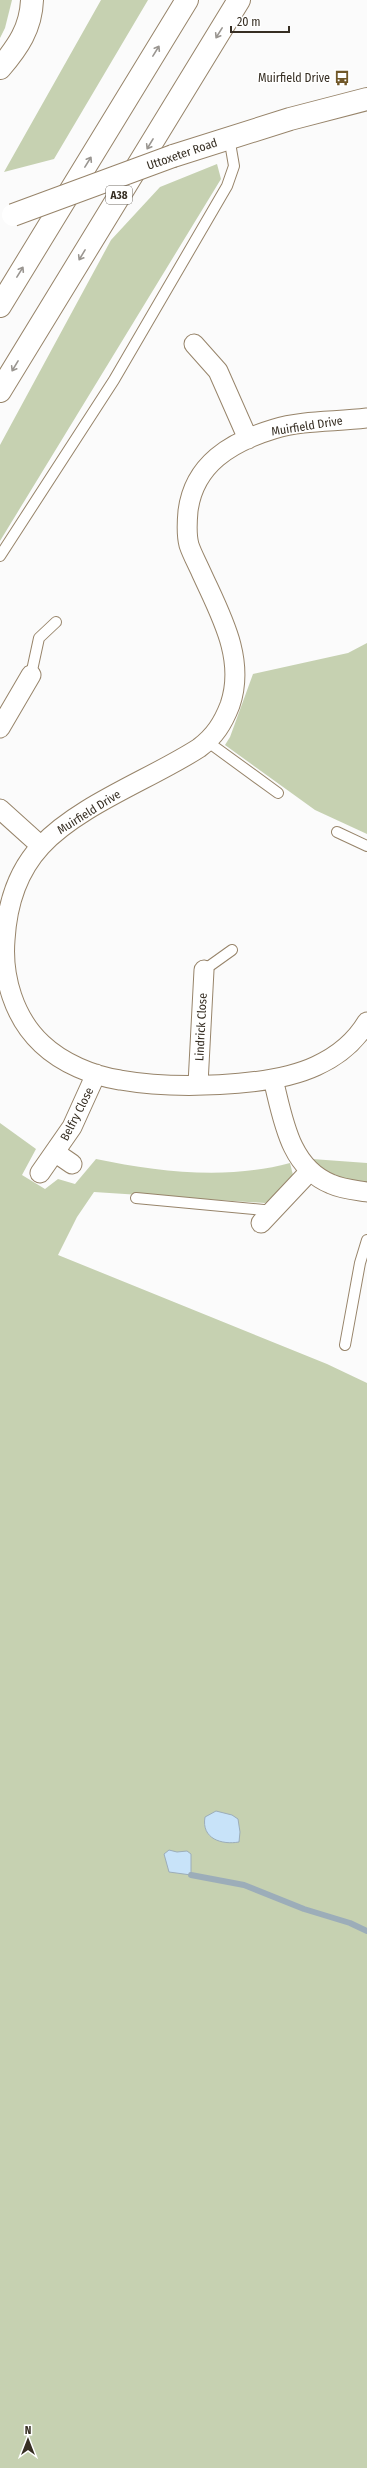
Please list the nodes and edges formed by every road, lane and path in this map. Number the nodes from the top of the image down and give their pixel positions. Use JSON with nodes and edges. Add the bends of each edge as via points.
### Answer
{"nodes":[{"id":1,"x":32,"y":0,"type":"edge"},
{"id":2,"x":188,"y":0,"type":"edge"},
{"id":3,"x":239,"y":0,"type":"edge"},
{"id":4,"x":0,"y":68,"type":"edge"},
{"id":5,"x":367,"y":99,"type":"edge"},
{"id":6,"x":229,"y":137,"type":"junction"},
{"id":7,"x":6,"y":217,"type":"edge"},
{"id":8,"x":0,"y":306,"type":"edge"},
{"id":9,"x":194,"y":344,"type":"dead end"},
{"id":10,"x":0,"y":391,"type":"edge"},
{"id":11,"x":367,"y":418,"type":"edge"},
{"id":12,"x":248,"y":439,"type":"junction"},
{"id":13,"x":0,"y":556,"type":"edge"},
{"id":14,"x":56,"y":622,"type":"dead end"},
{"id":15,"x":31,"y":675,"type":"joint"},
{"id":16,"x":0,"y":728,"type":"edge"},
{"id":17,"x":208,"y":742,"type":"junction"},
{"id":18,"x":278,"y":793,"type":"dead end"},
{"id":19,"x":0,"y":809,"type":"edge"},
{"id":20,"x":337,"y":832,"type":"dead end"},
{"id":21,"x":41,"y":846,"type":"junction"},
{"id":22,"x":367,"y":846,"type":"edge"},
{"id":23,"x":232,"y":950,"type":"dead end"},
{"id":24,"x":2,"y":965,"type":"edge"},
{"id":25,"x":204,"y":970,"type":"joint"},
{"id":26,"x":367,"y":1022,"type":"edge"},
{"id":27,"x":96,"y":1074,"type":"junction"},
{"id":28,"x":273,"y":1079,"type":"junction"},
{"id":29,"x":198,"y":1084,"type":"junction"},
{"id":30,"x":56,"y":1153,"type":"junction"},
{"id":31,"x":72,"y":1164,"type":"dead end"},
{"id":32,"x":309,"y":1172,"type":"junction"},
{"id":33,"x":40,"y":1173,"type":"dead end"},
{"id":34,"x":367,"y":1192,"type":"edge"},
{"id":35,"x":136,"y":1198,"type":"dead end"},
{"id":36,"x":267,"y":1217,"type":"joint"},
{"id":37,"x":367,"y":1240,"type":"edge"},
{"id":38,"x":345,"y":1345,"type":"dead end"}],
"edges":[{"from":1,"to":4,"type":"main road","via":[[24,36],[18,48]]},
{"from":8,"to":2,"type":"main road","one_way":true},
{"from":3,"to":10,"type":"main road","number":"A38","one_way":true},
{"from":5,"to":6,"type":"main road","name":"Uttoxeter Road"},
{"from":6,"to":7,"type":"main road","name":"Uttoxeter Road","bridge":true},
{"from":6,"to":13,"type":"lane","via":[[234,166],[228,186],[114,380]]},
{"from":9,"to":12,"type":"street","via":[[218,371]]},
{"from":11,"to":12,"type":"street","name":"Muirfield Drive","via":[[275,428]]},
{"from":12,"to":17,"type":"street","name":"Muirfield Drive","via":[[210,462],[194,486],[189,505],[189,545],[223,620],[236,672],[226,716]]},
{"from":14,"to":15,"type":"lane","via":[[39,638]]},
{"from":15,"to":16,"type":"street","via":[[26,702]]},
{"from":17,"to":18,"type":"lane"},
{"from":17,"to":21,"type":"street","name":"Muirfield Drive","via":[[72,820]]},
{"from":19,"to":21,"type":"street"},
{"from":20,"to":22,"type":"lane"},
{"from":21,"to":24,"type":"street","name":"Muirfield Drive","via":[[27,864],[13,892]]},
{"from":23,"to":25,"type":"lane"},
{"from":24,"to":27,"type":"street","name":"Muirfield Drive","via":[[13,998],[41,1043],[64,1060]]},
{"from":25,"to":29,"type":"street","name":"Lindrick Close"},
{"from":26,"to":28,"type":"street","name":"Muirfield Drive","via":[[337,1054],[314,1067]]},
{"from":27,"to":29,"type":"street","name":"Muirfield Drive","via":[[120,1080]]},
{"from":27,"to":30,"type":"street","name":"Belfry Close","via":[[72,1127]]},
{"from":28,"to":29,"type":"street","name":"Muirfield Drive"},
{"from":28,"to":32,"type":"street","via":[[288,1136]]},
{"from":30,"to":31,"type":"street","name":"Belfry Close"},
{"from":30,"to":33,"type":"street","name":"Belfry Close"},
{"from":32,"to":34,"type":"street","via":[[332,1185]]},
{"from":32,"to":36,"type":"street"},
{"from":35,"to":36,"type":"lane"},
{"from":37,"to":38,"type":"lane","via":[[360,1263]]}]}
